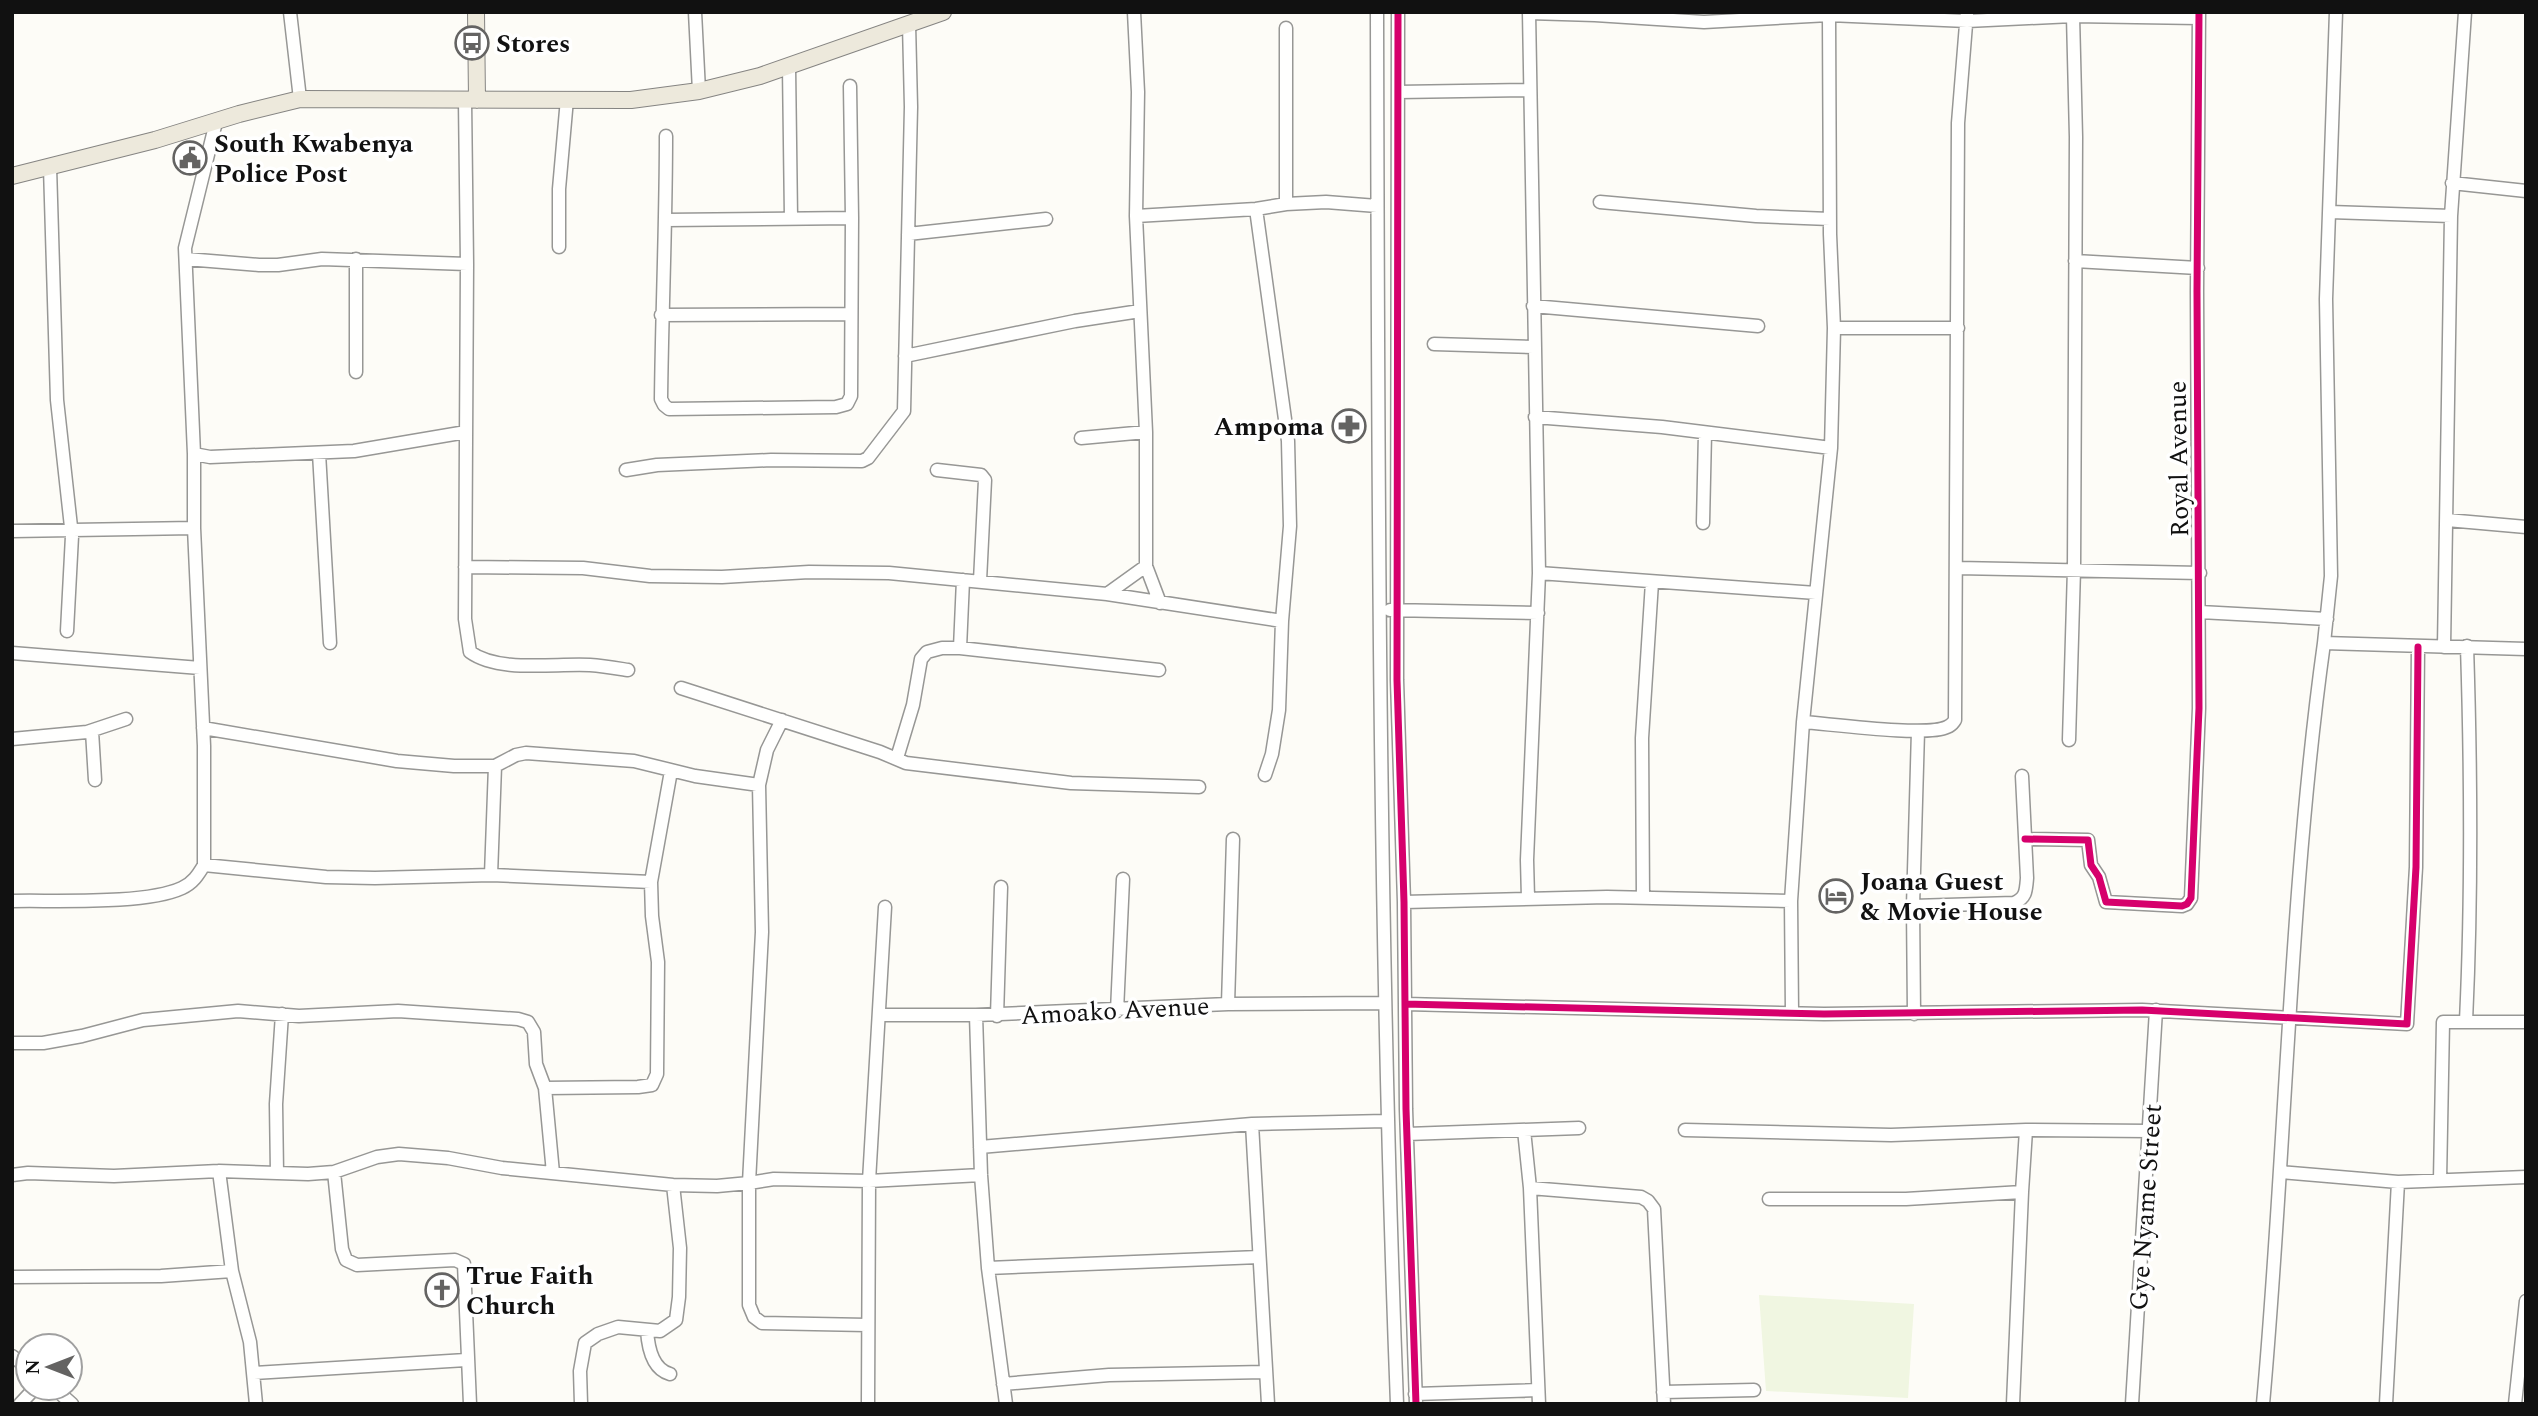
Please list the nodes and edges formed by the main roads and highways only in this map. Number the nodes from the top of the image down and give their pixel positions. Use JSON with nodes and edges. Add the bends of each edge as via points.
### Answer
{"nodes":[{"id":1,"x":476,"y":12,"type":"edge"},
{"id":2,"x":943,"y":12,"type":"edge"},
{"id":3,"x":471,"y":100,"type":"junction"},
{"id":4,"x":12,"y":176,"type":"edge"}],
"edges":[{"from":1,"to":3,"type":"main road"},
{"from":2,"to":3,"type":"main road","via":[[789,67],[698,91],[631,100]]},
{"from":3,"to":4,"type":"main road","via":[[300,99]]}]}
